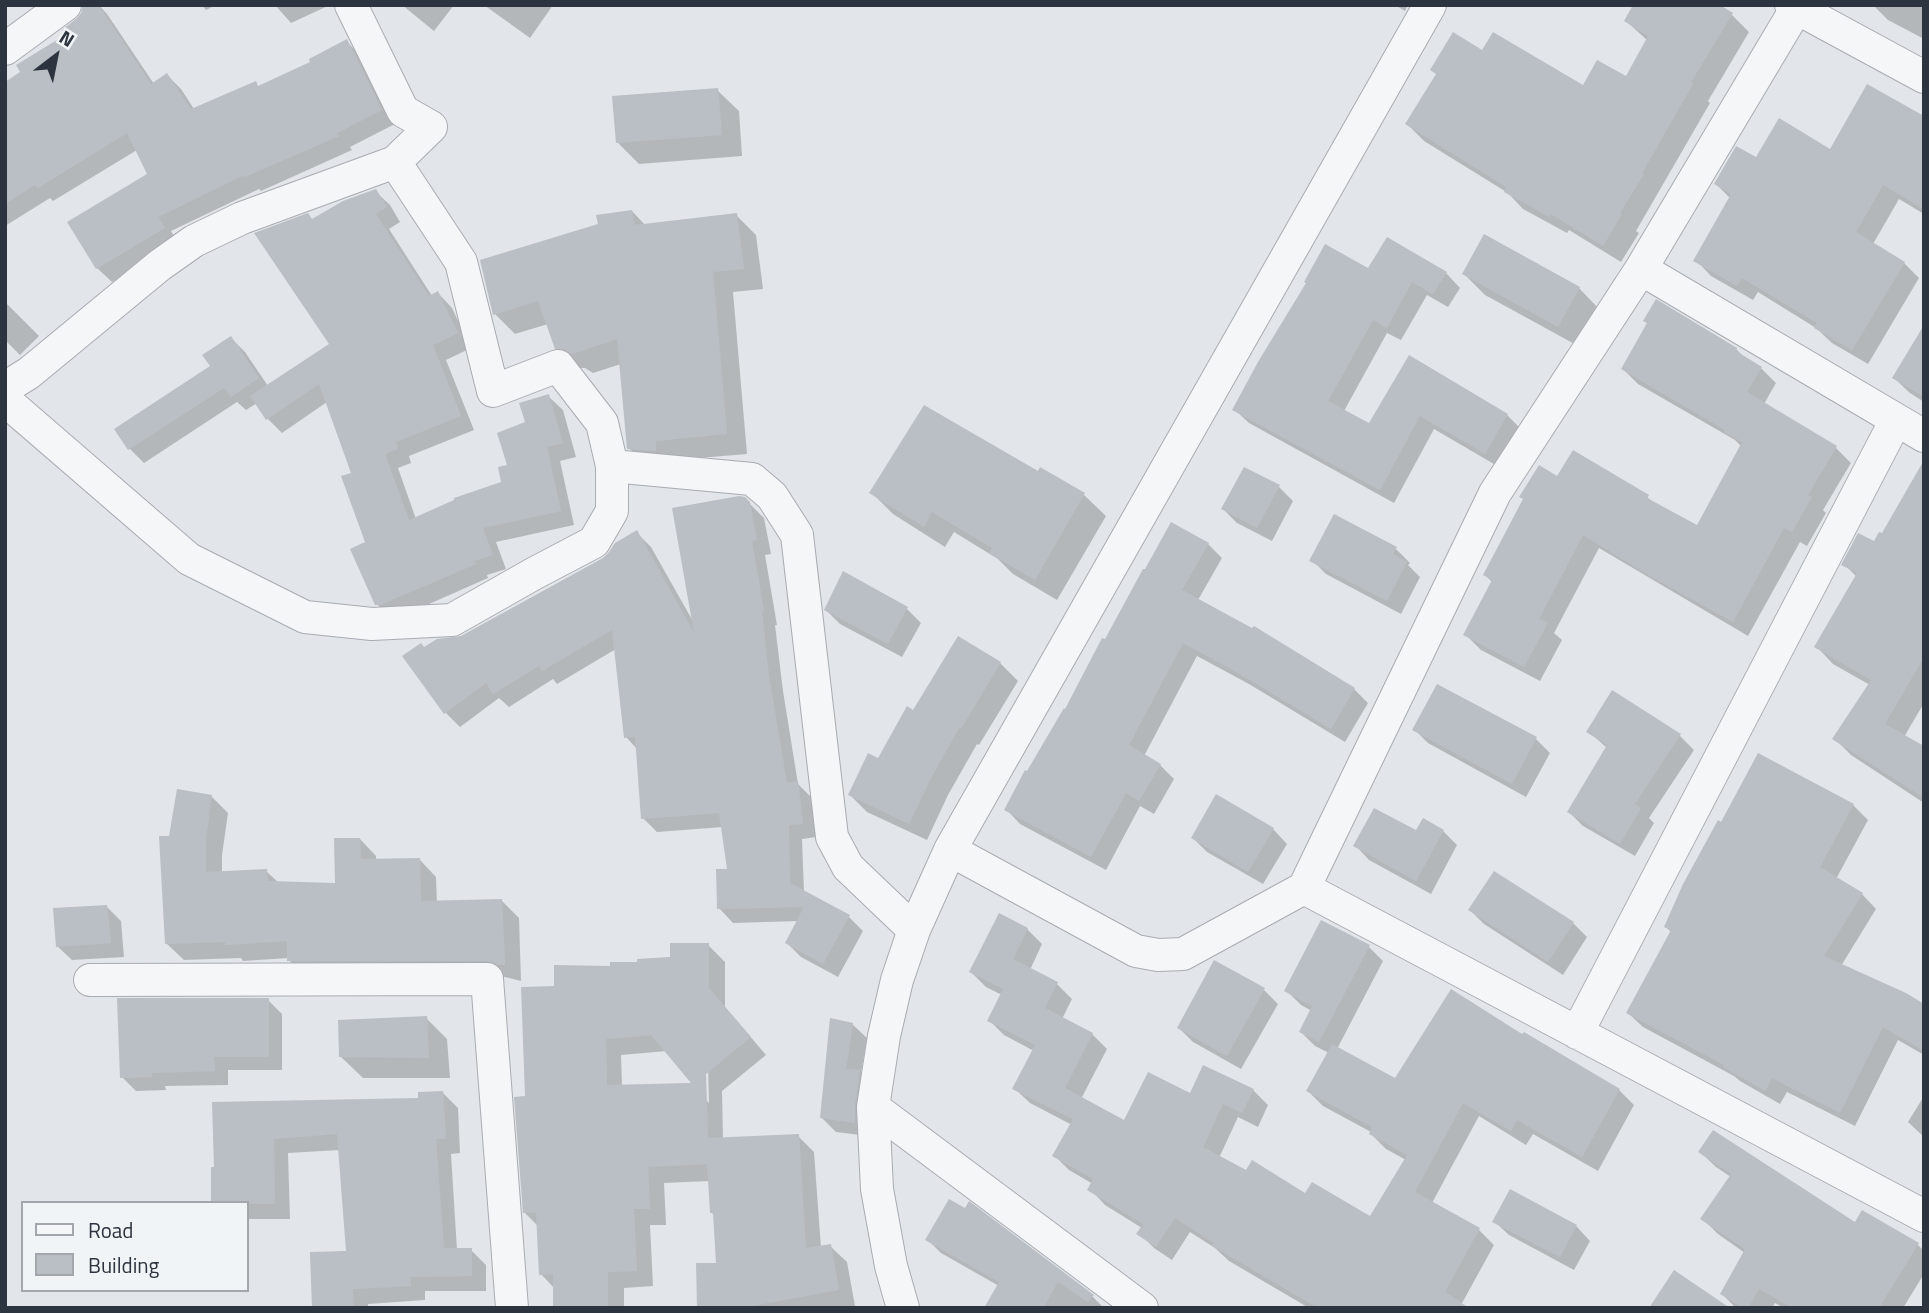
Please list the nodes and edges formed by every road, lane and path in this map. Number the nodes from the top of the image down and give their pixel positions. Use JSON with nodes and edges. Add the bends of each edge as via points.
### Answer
{"nodes":[{"id":1,"x":65,"y":5,"type":"edge"},
{"id":2,"x":351,"y":5,"type":"edge"},
{"id":3,"x":1430,"y":5,"type":"edge"},
{"id":4,"x":1793,"y":7,"type":"edge"},
{"id":5,"x":5,"y":49,"type":"edge"},
{"id":6,"x":1924,"y":77,"type":"edge"},
{"id":7,"x":396,"y":162,"type":"junction"},
{"id":8,"x":1640,"y":268,"type":"junction"},
{"id":9,"x":5,"y":388,"type":"edge"},
{"id":10,"x":5,"y":400,"type":"edge"},
{"id":11,"x":1896,"y":420,"type":"junction"},
{"id":12,"x":1924,"y":436,"type":"edge"},
{"id":13,"x":612,"y":466,"type":"junction"},
{"id":14,"x":950,"y":850,"type":"junction"},
{"id":15,"x":1304,"y":888,"type":"junction"},
{"id":16,"x":914,"y":930,"type":"junction"},
{"id":17,"x":90,"y":980,"type":"dead end"},
{"id":18,"x":1577,"y":1033,"type":"junction"},
{"id":19,"x":873,"y":1107,"type":"junction"},
{"id":20,"x":1924,"y":1216,"type":"edge"},
{"id":21,"x":512,"y":1308,"type":"edge"},
{"id":22,"x":904,"y":1308,"type":"edge"},
{"id":23,"x":1142,"y":1308,"type":"edge"}],
"edges":[{"from":1,"to":5,"type":"street"},
{"from":2,"to":7,"type":"street","via":[[403,111],[432,127]]},
{"from":3,"to":14,"type":"street"},
{"from":4,"to":6,"type":"street"},
{"from":4,"to":8,"type":"street"},
{"from":7,"to":9,"type":"street","via":[[242,218],[194,241]]},
{"from":7,"to":13,"type":"street","via":[[461,262],[493,391],[558,366],[602,423]]},
{"from":8,"to":11,"type":"street"},
{"from":8,"to":15,"type":"street","via":[[1495,493]]},
{"from":10,"to":13,"type":"street","via":[[189,559],[305,617],[372,624],[452,620],[594,542],[612,511]]},
{"from":11,"to":12,"type":"street"},
{"from":11,"to":18,"type":"street"},
{"from":13,"to":16,"type":"street","via":[[752,479],[772,496],[797,535],[832,837],[848,867]]},
{"from":14,"to":15,"type":"street","via":[[1136,951],[1158,955],[1183,954]]},
{"from":14,"to":16,"type":"street"},
{"from":15,"to":18,"type":"street"},
{"from":16,"to":19,"type":"street","via":[[884,1036]]},
{"from":17,"to":21,"type":"street","via":[[487,979]]},
{"from":18,"to":20,"type":"street"},
{"from":19,"to":22,"type":"street","via":[[877,1189]]},
{"from":19,"to":23,"type":"street"}]}
